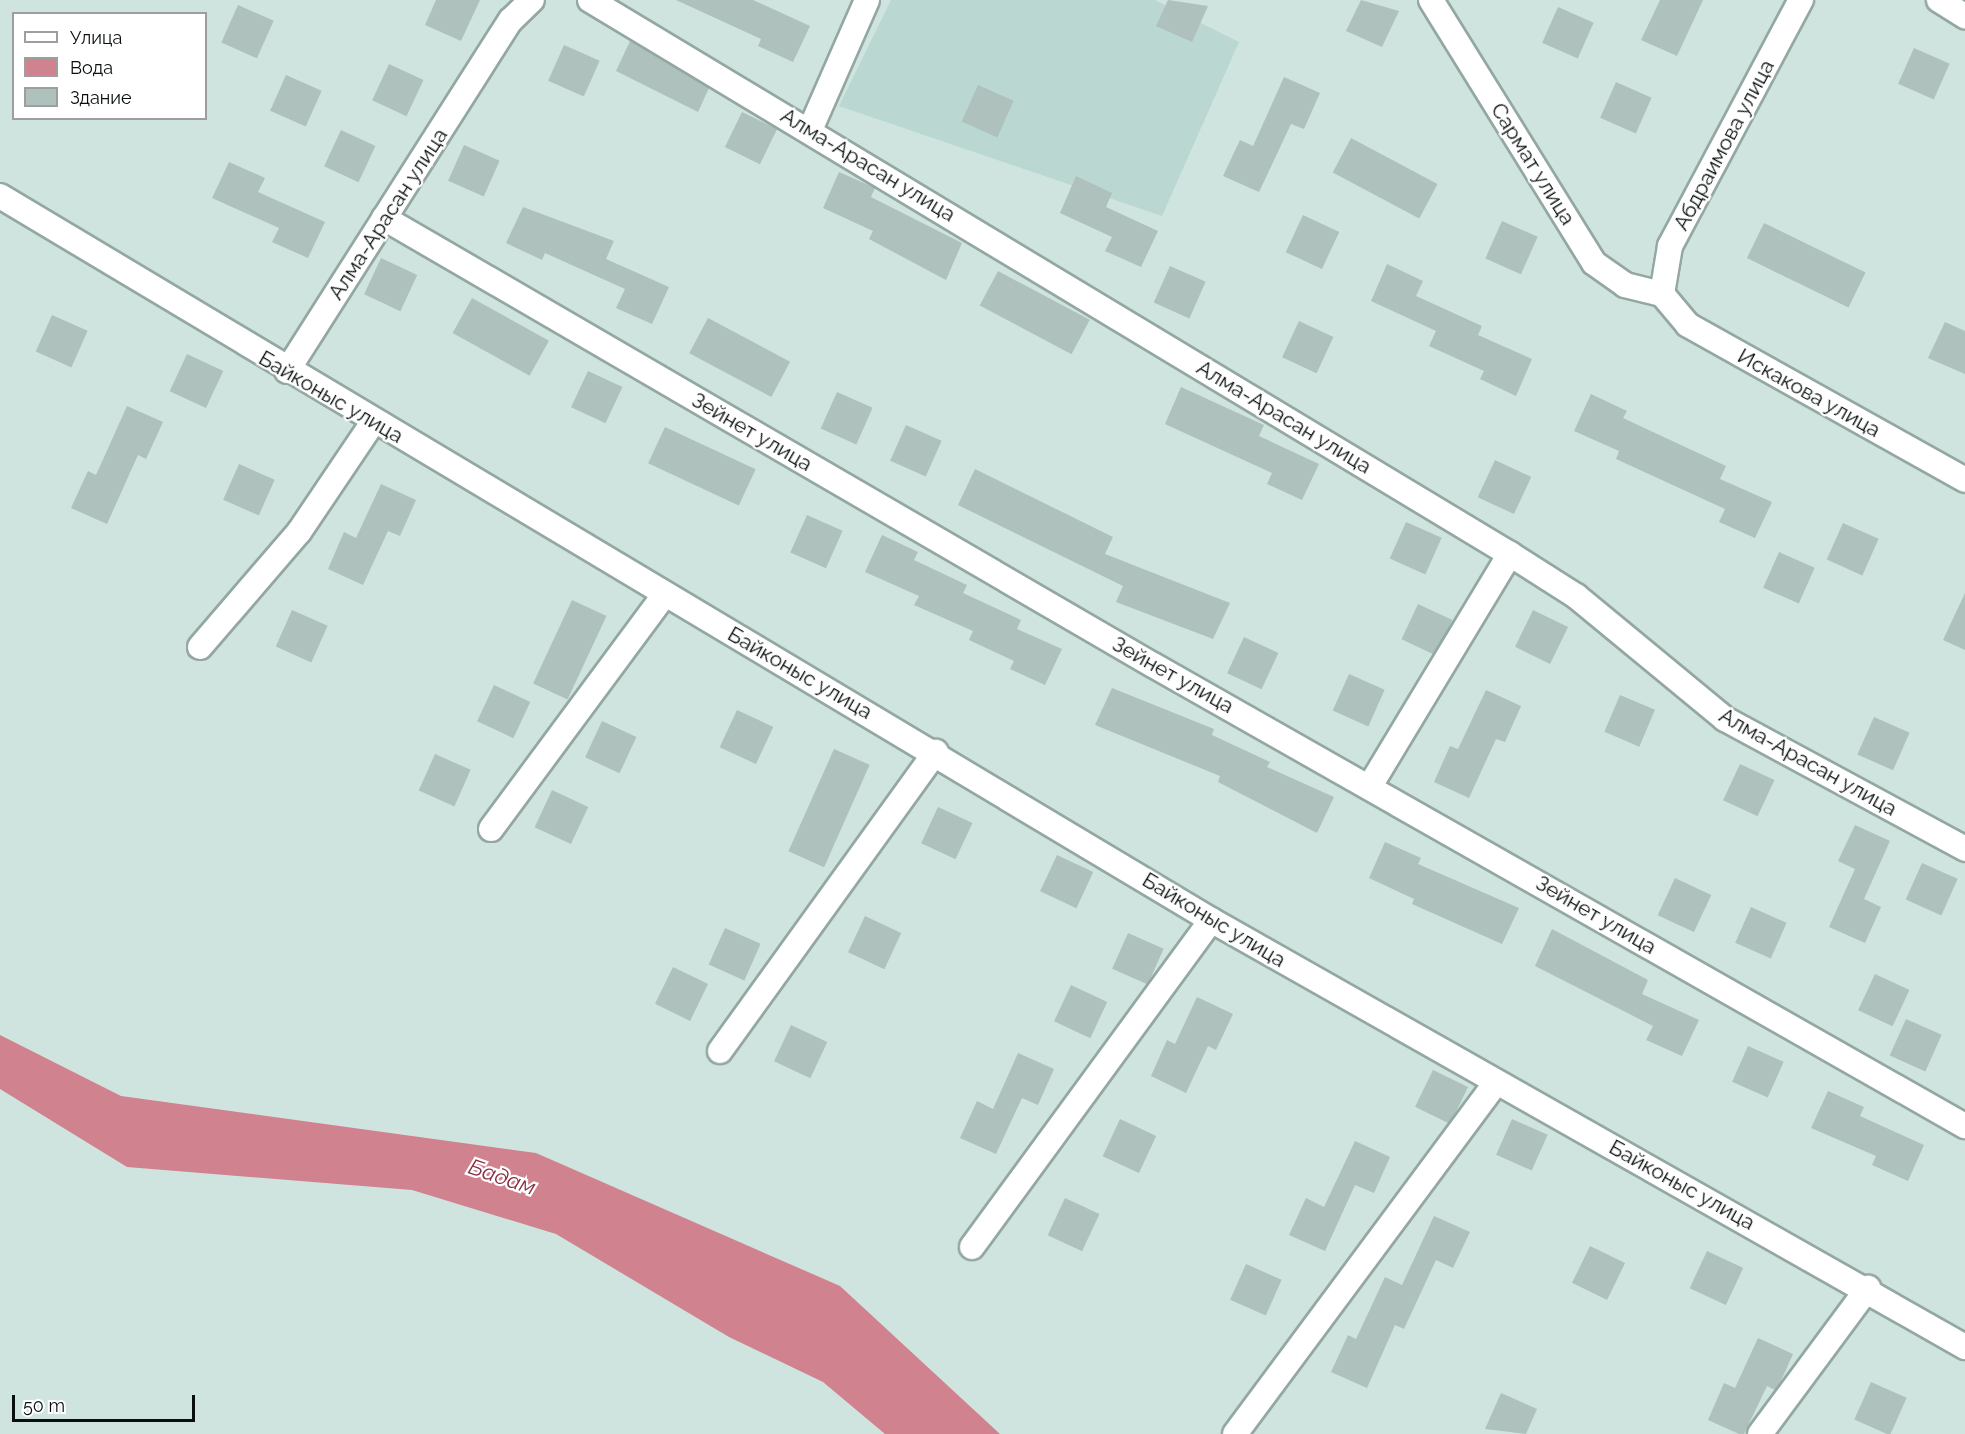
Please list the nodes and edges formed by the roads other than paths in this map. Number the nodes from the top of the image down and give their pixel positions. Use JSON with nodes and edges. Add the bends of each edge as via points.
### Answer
{"nodes":[{"id":1,"x":532,"y":0,"type":"edge"},
{"id":2,"x":590,"y":0,"type":"edge"},
{"id":3,"x":867,"y":0,"type":"edge"},
{"id":4,"x":1431,"y":0,"type":"edge"},
{"id":5,"x":1801,"y":0,"type":"edge"},
{"id":6,"x":1939,"y":0,"type":"edge"},
{"id":7,"x":1965,"y":15,"type":"edge"},
{"id":8,"x":810,"y":129,"type":"junction"},
{"id":9,"x":0,"y":196,"type":"edge"},
{"id":10,"x":384,"y":218,"type":"junction"},
{"id":11,"x":1662,"y":294,"type":"junction"},
{"id":12,"x":287,"y":371,"type":"junction"},
{"id":13,"x":374,"y":421,"type":"junction"},
{"id":14,"x":1965,"y":480,"type":"edge"},
{"id":15,"x":1510,"y":554,"type":"junction"},
{"id":16,"x":665,"y":594,"type":"junction"},
{"id":17,"x":200,"y":647,"type":"dead end"},
{"id":18,"x":936,"y":752,"type":"junction"},
{"id":19,"x":1370,"y":786,"type":"junction"},
{"id":20,"x":491,"y":829,"type":"dead end"},
{"id":21,"x":1965,"y":849,"type":"edge"},
{"id":22,"x":1211,"y":920,"type":"junction"},
{"id":23,"x":720,"y":1051,"type":"dead end"},
{"id":24,"x":1496,"y":1082,"type":"junction"},
{"id":25,"x":1965,"y":1126,"type":"edge"},
{"id":26,"x":972,"y":1247,"type":"dead end"},
{"id":27,"x":1868,"y":1288,"type":"junction"},
{"id":28,"x":1965,"y":1347,"type":"edge"},
{"id":29,"x":1235,"y":1434,"type":"edge"},
{"id":30,"x":1760,"y":1434,"type":"edge"}],
"edges":[{"from":1,"to":10,"type":"street","name":"Алма-Арасан улица","via":[[511,20]]},
{"from":2,"to":8,"type":"street","name":"Алма-Арасан улица"},
{"from":3,"to":8,"type":"street"},
{"from":4,"to":11,"type":"street","name":"Сармат улица","via":[[1594,263],[1625,285]]},
{"from":5,"to":11,"type":"street","name":"Абдраимова улица","via":[[1670,246]]},
{"from":6,"to":7,"type":"street"},
{"from":8,"to":15,"type":"street","name":"Алма-Арасан улица"},
{"from":9,"to":12,"type":"street","name":"Байконыс улица"},
{"from":10,"to":12,"type":"street","name":"Алма-Арасан улица"},
{"from":10,"to":19,"type":"street","name":"Зейнет улица"},
{"from":11,"to":14,"type":"street","name":"Искакова улица","via":[[1688,325]]},
{"from":12,"to":13,"type":"street","name":"Байконыс улица"},
{"from":13,"to":16,"type":"street","name":"Байконыс улица"},
{"from":13,"to":17,"type":"street","via":[[299,532]]},
{"from":15,"to":19,"type":"street"},
{"from":15,"to":21,"type":"street","name":"Алма-Арасан улица","via":[[1576,596],[1725,719]]},
{"from":16,"to":18,"type":"street","name":"Байконыс улица"},
{"from":16,"to":20,"type":"street"},
{"from":18,"to":22,"type":"street","name":"Байконыс улица"},
{"from":18,"to":23,"type":"street"},
{"from":19,"to":25,"type":"street","name":"Зейнет улица"},
{"from":22,"to":24,"type":"street","name":"Байконыс улица"},
{"from":22,"to":26,"type":"street"},
{"from":24,"to":27,"type":"street","name":"Байконыс улица"},
{"from":24,"to":29,"type":"street"},
{"from":27,"to":28,"type":"street","name":"Байконыс улица"},
{"from":27,"to":30,"type":"street"}]}
